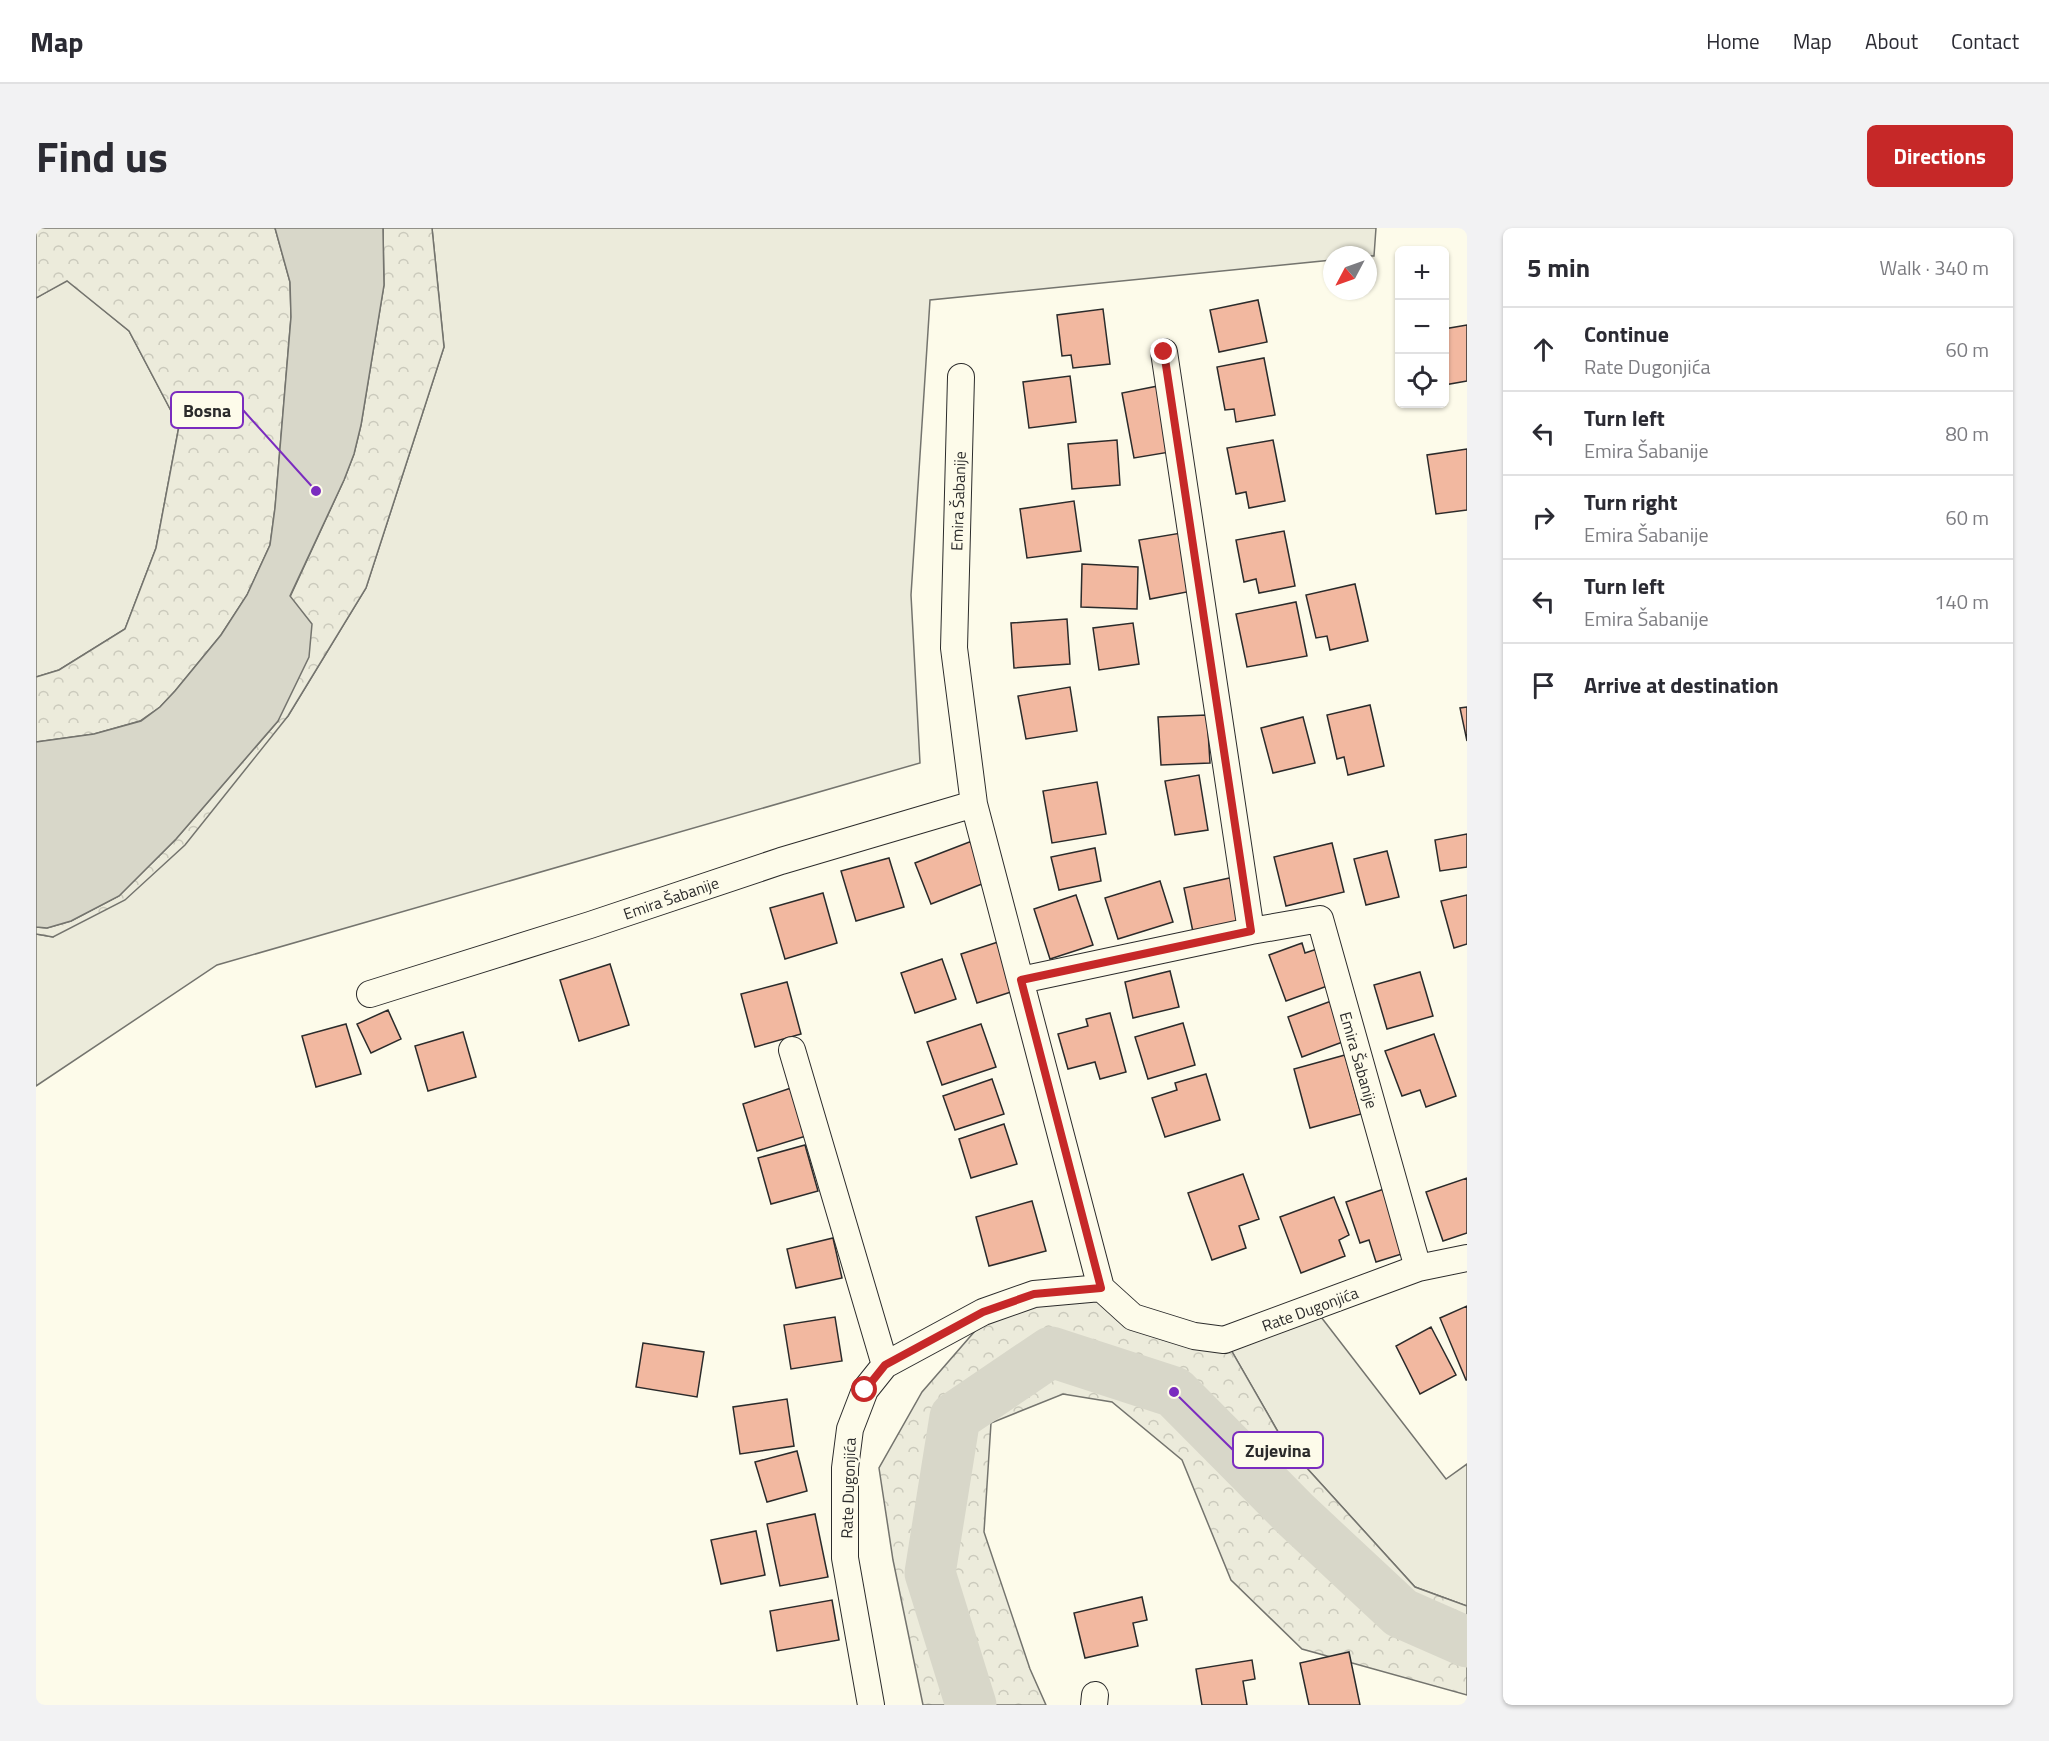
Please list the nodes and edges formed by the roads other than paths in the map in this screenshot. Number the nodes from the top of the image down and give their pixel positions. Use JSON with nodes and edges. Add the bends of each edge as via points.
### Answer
{"nodes":[{"id":1,"x":1164,"y":352,"type":"dead end"},
{"id":2,"x":961,"y":377,"type":"dead end"},
{"id":3,"x":974,"y":804,"type":"junction"},
{"id":4,"x":1251,"y":931,"type":"junction"},
{"id":5,"x":1021,"y":980,"type":"junction"},
{"id":6,"x":370,"y":994,"type":"dead end"},
{"id":7,"x":792,"y":1050,"type":"dead end"},
{"id":8,"x":1467,"y":1258,"type":"edge"},
{"id":9,"x":1418,"y":1268,"type":"junction"},
{"id":10,"x":1101,"y":1288,"type":"junction"},
{"id":11,"x":885,"y":1365,"type":"junction"},
{"id":12,"x":871,"y":1705,"type":"edge"}],
"edges":[{"from":1,"to":4,"type":"street"},
{"from":2,"to":3,"type":"street","name":"Emira Šabanije","via":[[954,648]]},
{"from":3,"to":5,"type":"street","name":"Emira Šabanije"},
{"from":3,"to":6,"type":"street","name":"Emira Šabanije","via":[[781,861]]},
{"from":4,"to":5,"type":"street","name":"Emira Šabanije"},
{"from":4,"to":9,"type":"street","name":"Emira Šabanije","via":[[1320,919]]},
{"from":5,"to":10,"type":"street","name":"Emira Šabanije"},
{"from":7,"to":11,"type":"street"},
{"from":8,"to":9,"type":"street","name":"Rate Dugonjića"},
{"from":9,"to":10,"type":"street","name":"Rate Dugonjića","via":[[1224,1340],[1194,1336],[1133,1317]]},
{"from":10,"to":11,"type":"street","name":"Rate Dugonjića","via":[[1034,1294],[983,1312]]},
{"from":11,"to":12,"type":"street","name":"Rate Dugonjića","via":[[865,1390],[850,1429],[845,1468],[845,1558]]}]}
